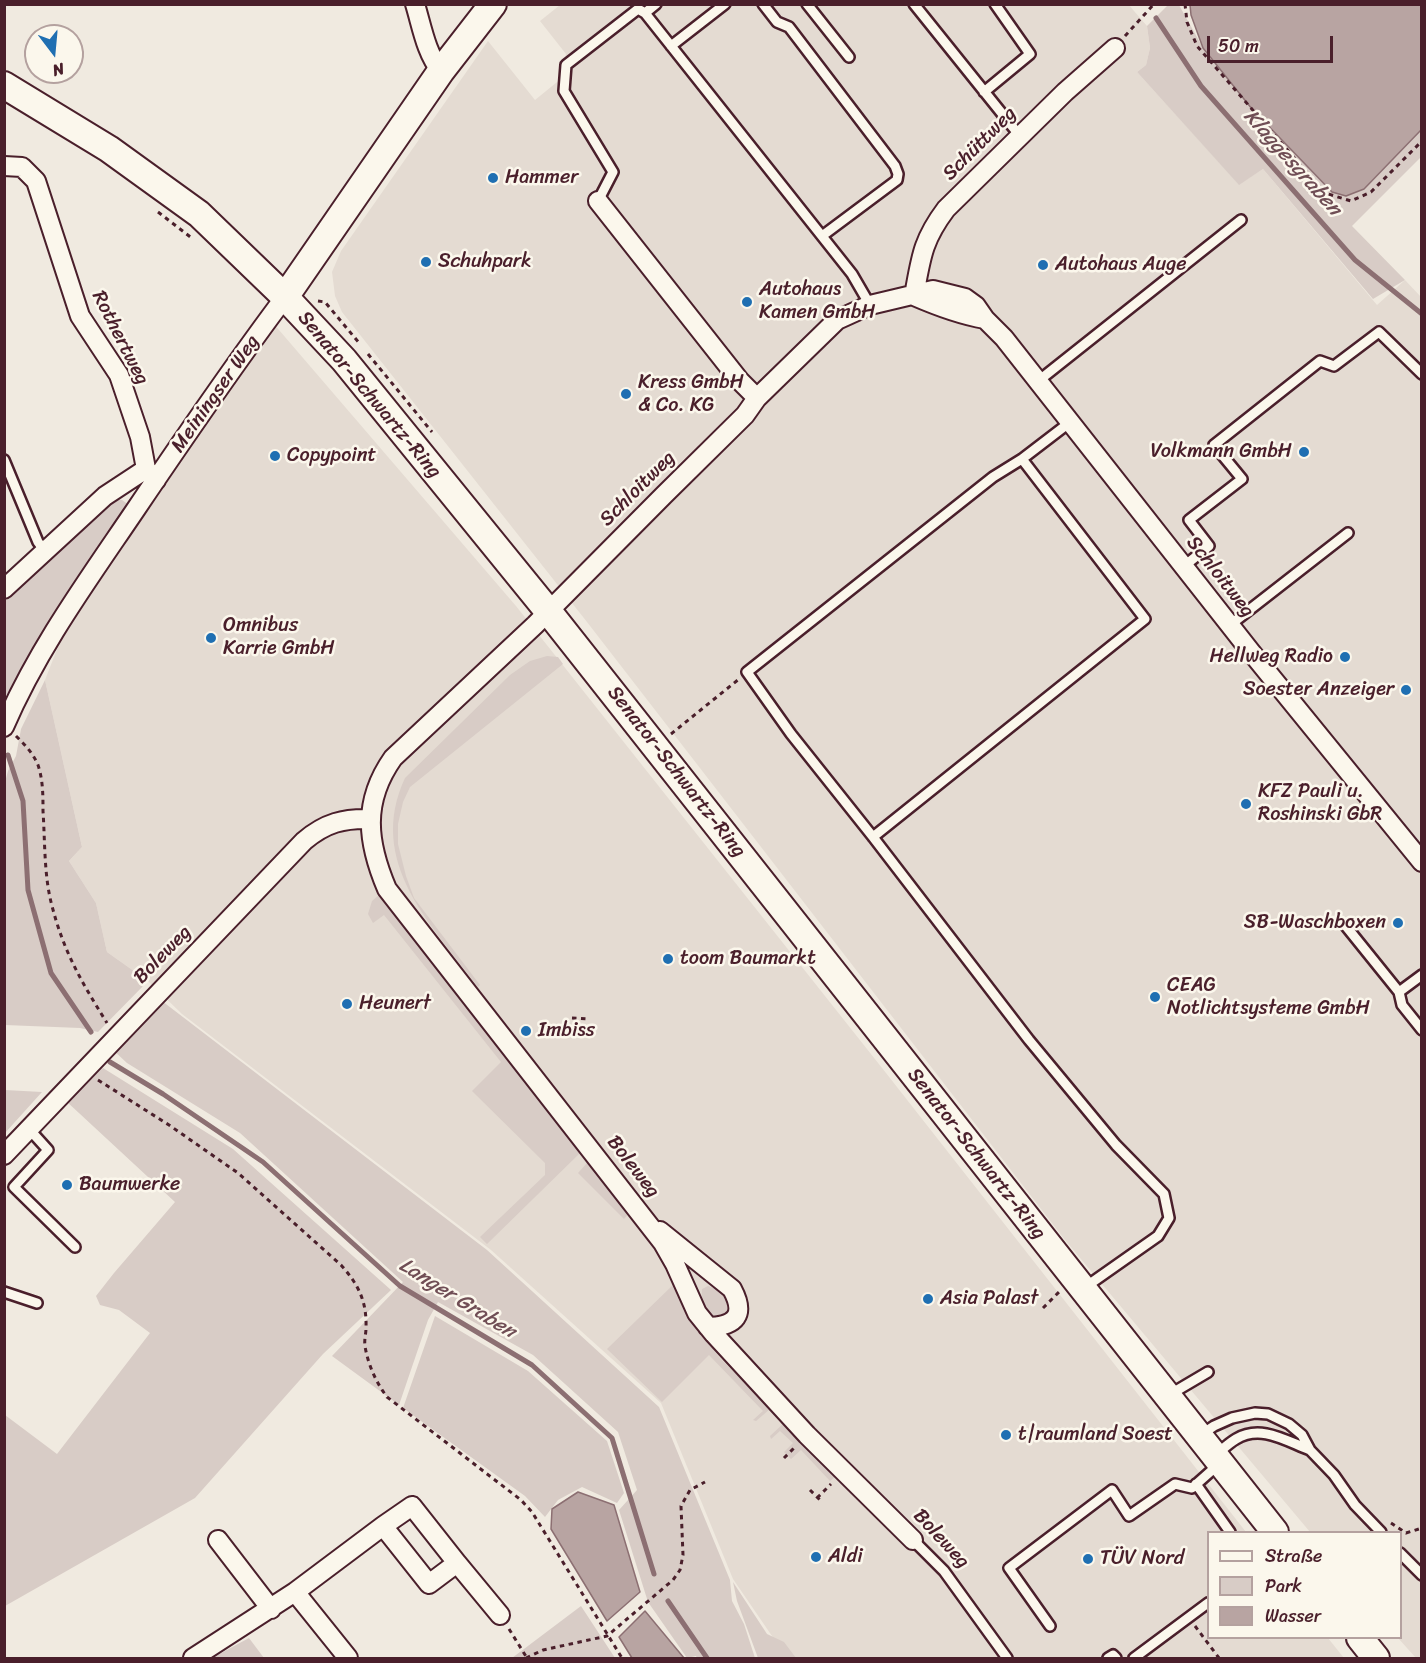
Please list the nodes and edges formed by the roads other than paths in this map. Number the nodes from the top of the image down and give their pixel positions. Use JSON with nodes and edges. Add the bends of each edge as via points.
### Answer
{"nodes":[{"id":1,"x":415,"y":4,"type":"edge"},
{"id":2,"x":493,"y":4,"type":"edge"},
{"id":3,"x":656,"y":4,"type":"edge"},
{"id":4,"x":725,"y":4,"type":"edge"},
{"id":5,"x":763,"y":4,"type":"edge"},
{"id":6,"x":807,"y":4,"type":"edge"},
{"id":7,"x":914,"y":4,"type":"edge"},
{"id":8,"x":995,"y":4,"type":"edge"},
{"id":9,"x":645,"y":13,"type":"junction"},
{"id":10,"x":671,"y":46,"type":"junction"},
{"id":11,"x":1115,"y":48,"type":"dead end"},
{"id":12,"x":849,"y":57,"type":"dead end"},
{"id":13,"x":441,"y":71,"type":"junction"},
{"id":14,"x":4,"y":85,"type":"edge"},
{"id":15,"x":984,"y":92,"type":"junction"},
{"id":16,"x":1020,"y":136,"type":"junction"},
{"id":17,"x":4,"y":166,"type":"edge"},
{"id":18,"x":598,"y":201,"type":"joint"},
{"id":19,"x":1241,"y":220,"type":"dead end"},
{"id":20,"x":822,"y":236,"type":"junction"},
{"id":21,"x":914,"y":296,"type":"junction"},
{"id":22,"x":285,"y":297,"type":"junction"},
{"id":23,"x":870,"y":304,"type":"junction"},
{"id":24,"x":1422,"y":374,"type":"edge"},
{"id":25,"x":1037,"y":382,"type":"junction"},
{"id":26,"x":757,"y":398,"type":"junction"},
{"id":27,"x":1069,"y":423,"type":"junction"},
{"id":28,"x":1022,"y":459,"type":"junction"},
{"id":29,"x":4,"y":460,"type":"edge"},
{"id":30,"x":151,"y":474,"type":"junction"},
{"id":31,"x":1348,"y":533,"type":"dead end"},
{"id":32,"x":45,"y":551,"type":"junction"},
{"id":33,"x":1183,"y":567,"type":"junction"},
{"id":34,"x":4,"y":589,"type":"edge"},
{"id":35,"x":548,"y":611,"type":"junction"},
{"id":36,"x":1230,"y":626,"type":"junction"},
{"id":37,"x":7,"y":730,"type":"edge"},
{"id":38,"x":371,"y":819,"type":"junction"},
{"id":39,"x":873,"y":837,"type":"junction"},
{"id":40,"x":1422,"y":862,"type":"edge"},
{"id":41,"x":1346,"y":925,"type":"dead end"},
{"id":42,"x":1422,"y":975,"type":"edge"},
{"id":43,"x":1399,"y":992,"type":"junction"},
{"id":44,"x":1422,"y":1030,"type":"edge"},
{"id":45,"x":28,"y":1129,"type":"junction"},
{"id":46,"x":4,"y":1155,"type":"edge"},
{"id":47,"x":645,"y":1219,"type":"junction"},
{"id":48,"x":75,"y":1247,"type":"dead end"},
{"id":49,"x":1082,"y":1289,"type":"junction"},
{"id":50,"x":4,"y":1292,"type":"edge"},
{"id":51,"x":37,"y":1304,"type":"dead end"},
{"id":52,"x":708,"y":1327,"type":"junction"},
{"id":53,"x":1208,"y":1372,"type":"dead end"},
{"id":54,"x":1167,"y":1395,"type":"junction"},
{"id":55,"x":1199,"y":1436,"type":"junction"},
{"id":56,"x":1310,"y":1450,"type":"junction"},
{"id":57,"x":1218,"y":1459,"type":"junction"},
{"id":58,"x":1196,"y":1484,"type":"junction"},
{"id":59,"x":383,"y":1526,"type":"junction"},
{"id":60,"x":1384,"y":1530,"type":"edge"},
{"id":61,"x":1229,"y":1531,"type":"edge"},
{"id":62,"x":1273,"y":1531,"type":"edge"},
{"id":63,"x":218,"y":1540,"type":"dead end"},
{"id":64,"x":913,"y":1540,"type":"joint"},
{"id":65,"x":1402,"y":1554,"type":"edge"},
{"id":66,"x":457,"y":1563,"type":"junction"},
{"id":67,"x":1422,"y":1575,"type":"edge"},
{"id":68,"x":296,"y":1592,"type":"junction"},
{"id":69,"x":1207,"y":1604,"type":"edge"},
{"id":70,"x":272,"y":1609,"type":"junction"},
{"id":71,"x":500,"y":1615,"type":"road end"},
{"id":72,"x":1050,"y":1626,"type":"dead end"},
{"id":73,"x":1361,"y":1639,"type":"edge"},
{"id":74,"x":193,"y":1659,"type":"edge"},
{"id":75,"x":348,"y":1659,"type":"edge"},
{"id":76,"x":1007,"y":1659,"type":"edge"},
{"id":77,"x":1108,"y":1659,"type":"edge"},
{"id":78,"x":1116,"y":1659,"type":"edge"},
{"id":79,"x":1134,"y":1659,"type":"edge"},
{"id":80,"x":1376,"y":1659,"type":"edge"}],
"edges":[{"from":1,"to":13,"type":"street","via":[[434,62]]},
{"from":2,"to":13,"type":"main road","name":"Meiningser Weg"},
{"from":3,"to":9,"type":"lane"},
{"from":4,"to":10,"type":"lane"},
{"from":5,"to":20,"type":"lane","via":[[777,22],[789,27],[898,174],[897,180]]},
{"from":6,"to":12,"type":"lane"},
{"from":7,"to":15,"type":"lane"},
{"from":8,"to":15,"type":"lane","via":[[1030,54]]},
{"from":9,"to":10,"type":"lane"},
{"from":9,"to":18,"type":"lane","via":[[638,9],[566,65],[564,91],[613,172]]},
{"from":10,"to":20,"type":"lane"},
{"from":11,"to":16,"type":"street","name":"Schüttweg"},
{"from":13,"to":22,"type":"main road","name":"Meiningser Weg"},
{"from":14,"to":22,"type":"main road","name":"Senator-Schwartz-Ring","via":[[109,149],[199,214]]},
{"from":15,"to":16,"type":"lane"},
{"from":16,"to":21,"type":"street","name":"Schüttweg","via":[[933,226],[923,248]]},
{"from":17,"to":30,"type":"street","name":"Rothertweg","via":[[22,167],[36,181],[80,316],[119,375]]},
{"from":18,"to":26,"type":"street"},
{"from":19,"to":25,"type":"lane"},
{"from":20,"to":23,"type":"lane"},
{"from":21,"to":23,"type":"street","name":"Schloitweg"},
{"from":21,"to":25,"type":"street","name":"Schloitweg","via":[[933,290],[965,298],[1004,338]]},
{"from":22,"to":30,"type":"street","name":"Meiningser Weg"},
{"from":22,"to":35,"type":"main road","name":"Senator-Schwartz-Ring","via":[[344,360]]},
{"from":23,"to":26,"type":"street","name":"Schloitweg","via":[[837,320]]},
{"from":24,"to":33,"type":"lane","via":[[1379,332],[1334,366],[1320,361],[1214,445],[1242,479],[1189,520],[1209,546]]},
{"from":25,"to":27,"type":"street","name":"Schloitweg"},
{"from":26,"to":35,"type":"street","name":"Schloitweg","via":[[746,415]]},
{"from":27,"to":28,"type":"lane"},
{"from":27,"to":33,"type":"street","name":"Schloitweg"},
{"from":28,"to":39,"type":"lane","via":[[1144,619]]},
{"from":28,"to":39,"type":"lane","via":[[993,477],[747,672]]},
{"from":29,"to":32,"type":"lane"},
{"from":30,"to":32,"type":"street","name":"Meiningser Weg","via":[[105,496]]},
{"from":30,"to":37,"type":"street","name":"Meiningser Weg","via":[[22,687]]},
{"from":31,"to":36,"type":"lane"},
{"from":32,"to":34,"type":"street","name":"Meiningser Weg"},
{"from":33,"to":36,"type":"street","name":"Schloitweg"},
{"from":35,"to":38,"type":"street","name":"Boleweg","via":[[393,758],[378,783]]},
{"from":35,"to":49,"type":"main road","name":"Senator-Schwartz-Ring"},
{"from":36,"to":40,"type":"street","name":"Schloitweg"},
{"from":38,"to":45,"type":"street","name":"Boleweg","via":[[318,828]]},
{"from":38,"to":47,"type":"street","name":"Boleweg","via":[[375,861],[387,889]]},
{"from":39,"to":49,"type":"lane","via":[[1029,1040],[1116,1145],[1164,1194],[1169,1218],[1158,1236]]},
{"from":41,"to":43,"type":"lane"},
{"from":42,"to":43,"type":"lane"},
{"from":43,"to":44,"type":"lane","via":[[1402,1005]]},
{"from":45,"to":46,"type":"street","name":"Boleweg"},
{"from":45,"to":48,"type":"lane","via":[[48,1150],[14,1187]]},
{"from":47,"to":52,"type":"street","name":"Boleweg","via":[[663,1243],[697,1313]]},
{"from":47,"to":52,"type":"street","name":"Boleweg","via":[[732,1289],[739,1301],[739,1314],[722,1327]]},
{"from":49,"to":54,"type":"main road","name":"Senator-Schwartz-Ring"},
{"from":50,"to":51,"type":"lane"},
{"from":52,"to":64,"type":"street","name":"Boleweg","via":[[807,1435]]},
{"from":53,"to":54,"type":"lane"},
{"from":54,"to":55,"type":"main road","name":"Senator-Schwartz-Ring"},
{"from":55,"to":56,"type":"lane","via":[[1232,1418],[1268,1414],[1302,1435]]},
{"from":55,"to":57,"type":"main road","name":"Senator-Schwartz-Ring"},
{"from":56,"to":57,"type":"lane","via":[[1281,1437],[1250,1433],[1236,1439]]},
{"from":56,"to":60,"type":"lane","via":[[1355,1504]]},
{"from":57,"to":58,"type":"lane"},
{"from":57,"to":62,"type":"main road","name":"Senator-Schwartz-Ring"},
{"from":58,"to":61,"type":"lane"},
{"from":58,"to":72,"type":"lane","via":[[1192,1488],[1175,1484],[1130,1516],[1112,1490],[1009,1568]]},
{"from":59,"to":66,"type":"street","via":[[412,1506]]},
{"from":59,"to":66,"type":"street","via":[[429,1584]]},
{"from":59,"to":68,"type":"street"},
{"from":63,"to":70,"type":"street"},
{"from":64,"to":76,"type":"lane","name":"Boleweg","via":[[944,1571]]},
{"from":65,"to":67,"type":"lane"},
{"from":66,"to":71,"type":"street"},
{"from":68,"to":70,"type":"street"},
{"from":68,"to":75,"type":"street"},
{"from":69,"to":79,"type":"lane"},
{"from":70,"to":74,"type":"street"},
{"from":73,"to":80,"type":"main road"},
{"from":77,"to":78,"type":"lane","via":[[1113,1655]]}]}
